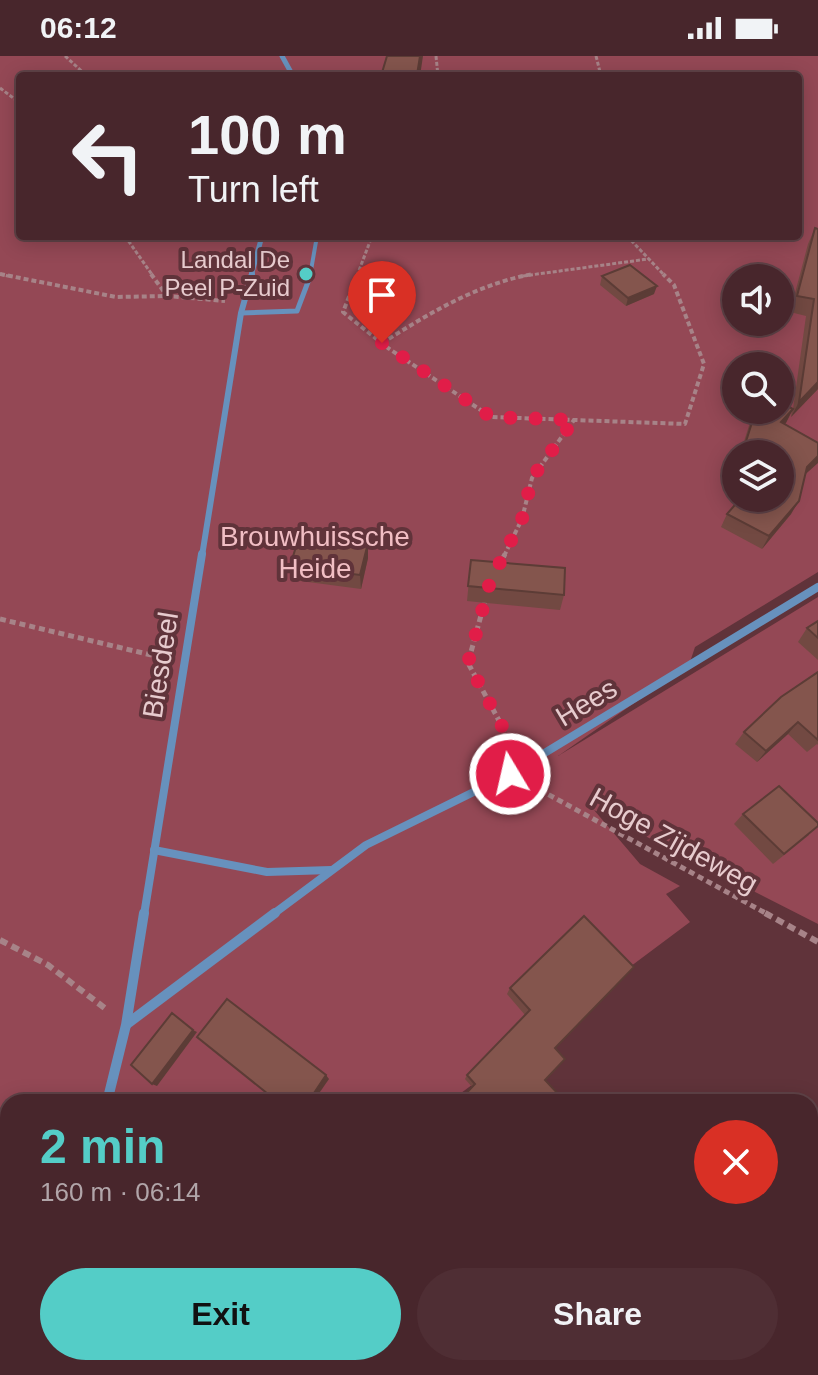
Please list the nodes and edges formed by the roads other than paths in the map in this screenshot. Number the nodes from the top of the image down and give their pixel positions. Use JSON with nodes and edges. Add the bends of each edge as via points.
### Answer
{"nodes":[{"id":1,"x":261,"y":240,"type":"edge"},
{"id":2,"x":316,"y":240,"type":"edge"},
{"id":3,"x":241,"y":313,"type":"junction"},
{"id":4,"x":818,"y":587,"type":"edge"},
{"id":5,"x":154,"y":850,"type":"junction"},
{"id":6,"x":332,"y":870,"type":"junction"},
{"id":7,"x":126,"y":1025,"type":"junction"},
{"id":8,"x":109,"y":1094,"type":"edge"}],
"edges":[{"from":1,"to":3,"type":"street","name":"Biesdeel"},
{"from":2,"to":3,"type":"lane","via":[[297,311]]},
{"from":3,"to":5,"type":"street","name":"Biesdeel"},
{"from":4,"to":6,"type":"street","name":"Hees","via":[[510,774],[366,845]]},
{"from":5,"to":6,"type":"street","via":[[267,872]]},
{"from":5,"to":7,"type":"street","name":"Biesdeel"},
{"from":6,"to":7,"type":"street","name":"Hees"},
{"from":7,"to":8,"type":"street","name":"Biesdeel"}]}
